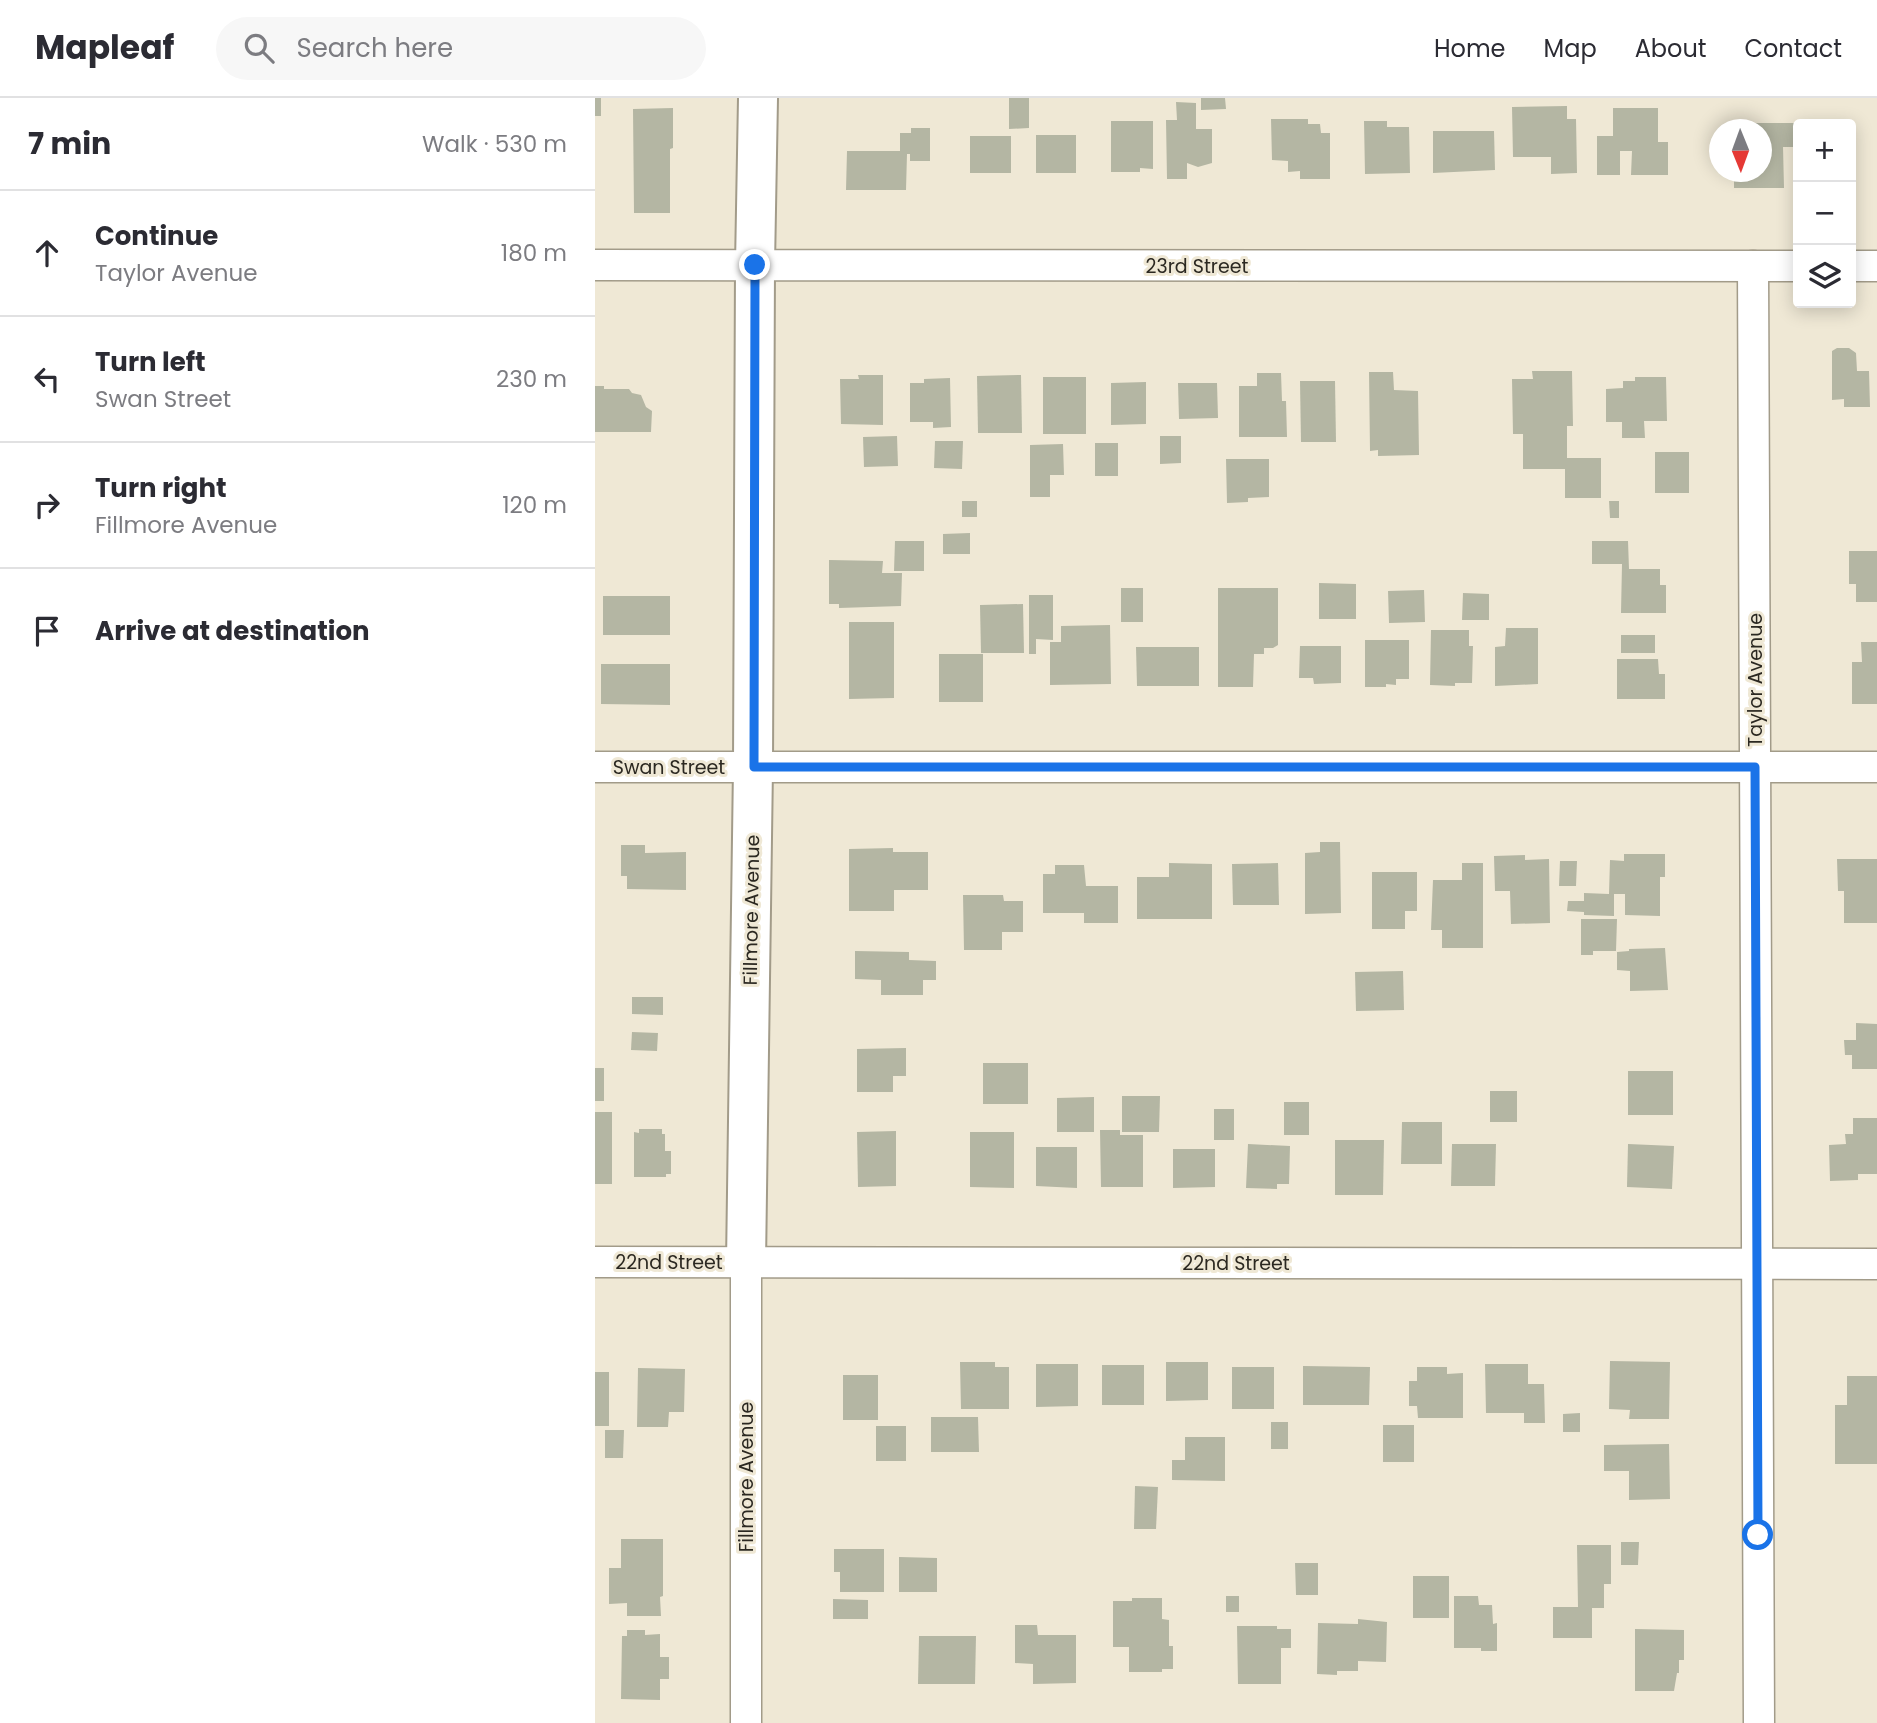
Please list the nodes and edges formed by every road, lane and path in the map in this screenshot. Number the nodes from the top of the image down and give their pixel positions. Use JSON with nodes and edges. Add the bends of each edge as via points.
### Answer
{"nodes":[{"id":1,"x":758,"y":98,"type":"edge"},
{"id":2,"x":595,"y":265,"type":"edge"},
{"id":3,"x":755,"y":265,"type":"junction"},
{"id":4,"x":1753,"y":266,"type":"junction"},
{"id":5,"x":1793,"y":266,"type":"edge"},
{"id":6,"x":1856,"y":266,"type":"edge"},
{"id":7,"x":1877,"y":266,"type":"edge"},
{"id":8,"x":595,"y":766,"type":"edge"},
{"id":9,"x":754,"y":767,"type":"junction"},
{"id":10,"x":1755,"y":767,"type":"junction"},
{"id":11,"x":1877,"y":767,"type":"edge"},
{"id":12,"x":595,"y":1262,"type":"edge"},
{"id":13,"x":746,"y":1263,"type":"junction"},
{"id":14,"x":1757,"y":1264,"type":"junction"},
{"id":15,"x":1877,"y":1264,"type":"edge"},
{"id":16,"x":746,"y":1723,"type":"edge"},
{"id":17,"x":1759,"y":1723,"type":"edge"}],
"edges":[{"from":1,"to":3,"type":"street","name":"Fillmore Avenue"},
{"from":2,"to":3,"type":"street","name":"23rd Street"},
{"from":3,"to":4,"type":"street","name":"23rd Street"},
{"from":3,"to":9,"type":"street","name":"Fillmore Avenue"},
{"from":4,"to":5,"type":"street","name":"23rd Street"},
{"from":4,"to":10,"type":"street","name":"Taylor Avenue"},
{"from":6,"to":7,"type":"street"},
{"from":8,"to":9,"type":"street","name":"Swan Street"},
{"from":9,"to":10,"type":"street","name":"Swan Street"},
{"from":9,"to":13,"type":"street","name":"Fillmore Avenue"},
{"from":10,"to":11,"type":"street","name":"Swan Street"},
{"from":10,"to":14,"type":"street","name":"Taylor Avenue"},
{"from":12,"to":13,"type":"street","name":"22nd Street"},
{"from":13,"to":14,"type":"street","name":"22nd Street"},
{"from":13,"to":16,"type":"street","name":"Fillmore Avenue"},
{"from":14,"to":15,"type":"street","name":"22nd Street"},
{"from":14,"to":17,"type":"street","name":"Taylor Avenue"}]}
